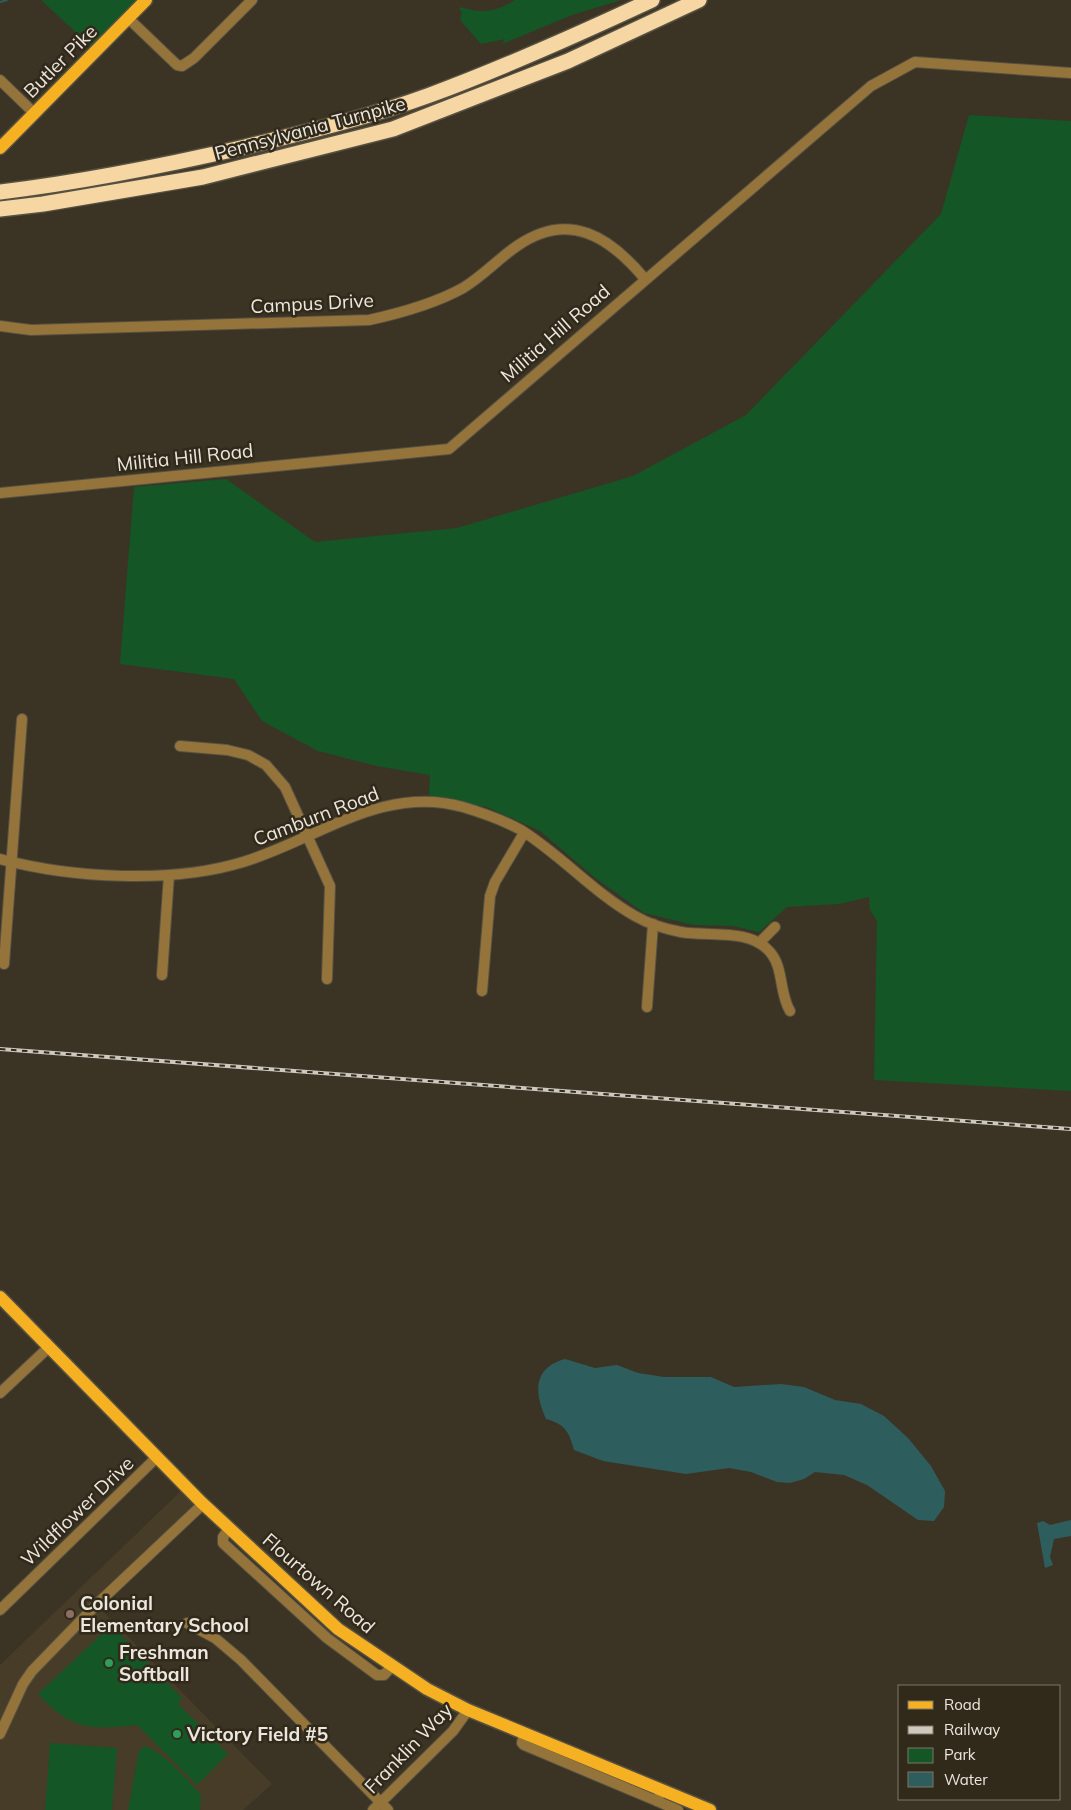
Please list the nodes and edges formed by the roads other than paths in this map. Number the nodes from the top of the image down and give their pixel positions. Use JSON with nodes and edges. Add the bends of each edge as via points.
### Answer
{"nodes":[{"id":1,"x":146,"y":0,"type":"edge"},
{"id":2,"x":252,"y":0,"type":"edge"},
{"id":3,"x":652,"y":0,"type":"edge"},
{"id":4,"x":699,"y":0,"type":"edge"},
{"id":5,"x":128,"y":18,"type":"junction"},
{"id":6,"x":1071,"y":73,"type":"edge"},
{"id":7,"x":0,"y":80,"type":"edge"},
{"id":8,"x":34,"y":113,"type":"junction"},
{"id":9,"x":0,"y":148,"type":"edge"},
{"id":10,"x":0,"y":192,"type":"edge"},
{"id":11,"x":0,"y":209,"type":"edge"},
{"id":12,"x":645,"y":279,"type":"junction"},
{"id":13,"x":0,"y":326,"type":"edge"},
{"id":14,"x":0,"y":493,"type":"edge"},
{"id":15,"x":22,"y":718,"type":"dead end"},
{"id":16,"x":180,"y":746,"type":"dead end"},
{"id":17,"x":524,"y":833,"type":"junction"},
{"id":18,"x":308,"y":836,"type":"junction"},
{"id":19,"x":0,"y":859,"type":"edge"},
{"id":20,"x":12,"y":862,"type":"junction"},
{"id":21,"x":169,"y":875,"type":"junction"},
{"id":22,"x":653,"y":924,"type":"junction"},
{"id":23,"x":775,"y":927,"type":"dead end"},
{"id":24,"x":759,"y":943,"type":"junction"},
{"id":25,"x":4,"y":964,"type":"dead end"},
{"id":26,"x":162,"y":975,"type":"dead end"},
{"id":27,"x":327,"y":979,"type":"dead end"},
{"id":28,"x":482,"y":992,"type":"dead end"},
{"id":29,"x":647,"y":1007,"type":"dead end"},
{"id":30,"x":790,"y":1010,"type":"dead end"},
{"id":31,"x":0,"y":1298,"type":"edge"},
{"id":32,"x":48,"y":1348,"type":"junction"},
{"id":33,"x":0,"y":1393,"type":"edge"},
{"id":34,"x":156,"y":1458,"type":"junction"},
{"id":35,"x":203,"y":1504,"type":"junction"},
{"id":36,"x":0,"y":1610,"type":"edge"},
{"id":37,"x":188,"y":1624,"type":"dead end"},
{"id":38,"x":468,"y":1710,"type":"junction"},
{"id":39,"x":0,"y":1734,"type":"edge"},
{"id":40,"x":659,"y":1796,"type":"junction"},
{"id":41,"x":384,"y":1806,"type":"edge"},
{"id":42,"x":373,"y":1810,"type":"edge"},
{"id":43,"x":678,"y":1810,"type":"edge"},
{"id":44,"x":710,"y":1810,"type":"edge"}],
"edges":[{"from":1,"to":5,"type":"main road","name":"Butler Pike"},
{"from":2,"to":5,"type":"street","via":[[182,66],[177,65]]},
{"from":3,"to":10,"type":"highway","name":"Pennsylvania Turnpike","via":[[547,49],[439,92],[328,127],[90,180]]},
{"from":4,"to":11,"type":"highway","name":"Pennsylvania Turnpike","via":[[568,61],[393,129],[203,177]]},
{"from":5,"to":8,"type":"main road","name":"Butler Pike"},
{"from":6,"to":12,"type":"street","name":"Militia Hill Road","via":[[915,62],[901,68],[871,86]]},
{"from":7,"to":8,"type":"street"},
{"from":8,"to":9,"type":"main road","name":"Butler Pike"},
{"from":12,"to":13,"type":"street","name":"Campus Drive","via":[[626,256],[604,240],[584,232],[557,230],[525,241],[478,278],[450,294],[412,309],[369,320],[31,330]]},
{"from":12,"to":14,"type":"street","name":"Militia Hill Road","via":[[449,449]]},
{"from":15,"to":20,"type":"street"},
{"from":16,"to":18,"type":"street","via":[[241,753],[266,765],[291,796]]},
{"from":17,"to":18,"type":"street","name":"Camburn Road","via":[[506,822],[461,807],[411,803],[370,809]]},
{"from":17,"to":22,"type":"street","name":"Camburn Road","via":[[617,904]]},
{"from":17,"to":28,"type":"street","via":[[490,896]]},
{"from":18,"to":21,"type":"street","name":"Camburn Road","via":[[242,862],[201,872]]},
{"from":18,"to":27,"type":"street","via":[[330,886]]},
{"from":19,"to":20,"type":"street","name":"Camburn Road"},
{"from":20,"to":21,"type":"street","name":"Camburn Road","via":[[93,873]]},
{"from":20,"to":25,"type":"street"},
{"from":21,"to":26,"type":"street"},
{"from":22,"to":24,"type":"street","name":"Camburn Road","via":[[682,932],[739,937]]},
{"from":22,"to":29,"type":"street"},
{"from":23,"to":24,"type":"street"},
{"from":24,"to":30,"type":"street","via":[[774,958]]},
{"from":31,"to":32,"type":"main road","name":"Flourtown Road"},
{"from":32,"to":33,"type":"street"},
{"from":32,"to":34,"type":"main road","name":"Flourtown Road"},
{"from":34,"to":35,"type":"main road","name":"Flourtown Road"},
{"from":34,"to":36,"type":"street","name":"Wildflower Drive"},
{"from":35,"to":38,"type":"main road","name":"Flourtown Road","via":[[338,1630]]},
{"from":35,"to":39,"type":"street","via":[[97,1604],[32,1671]]},
{"from":37,"to":41,"type":"street","via":[[225,1645]]},
{"from":38,"to":40,"type":"main road","name":"Flourtown Road"},
{"from":38,"to":41,"type":"street","name":"Franklin Way","via":[[453,1731]]},
{"from":40,"to":43,"type":"street"},
{"from":40,"to":44,"type":"main road","name":"Flourtown Road"},
{"from":41,"to":42,"type":"street","name":"Franklin Way"}]}
